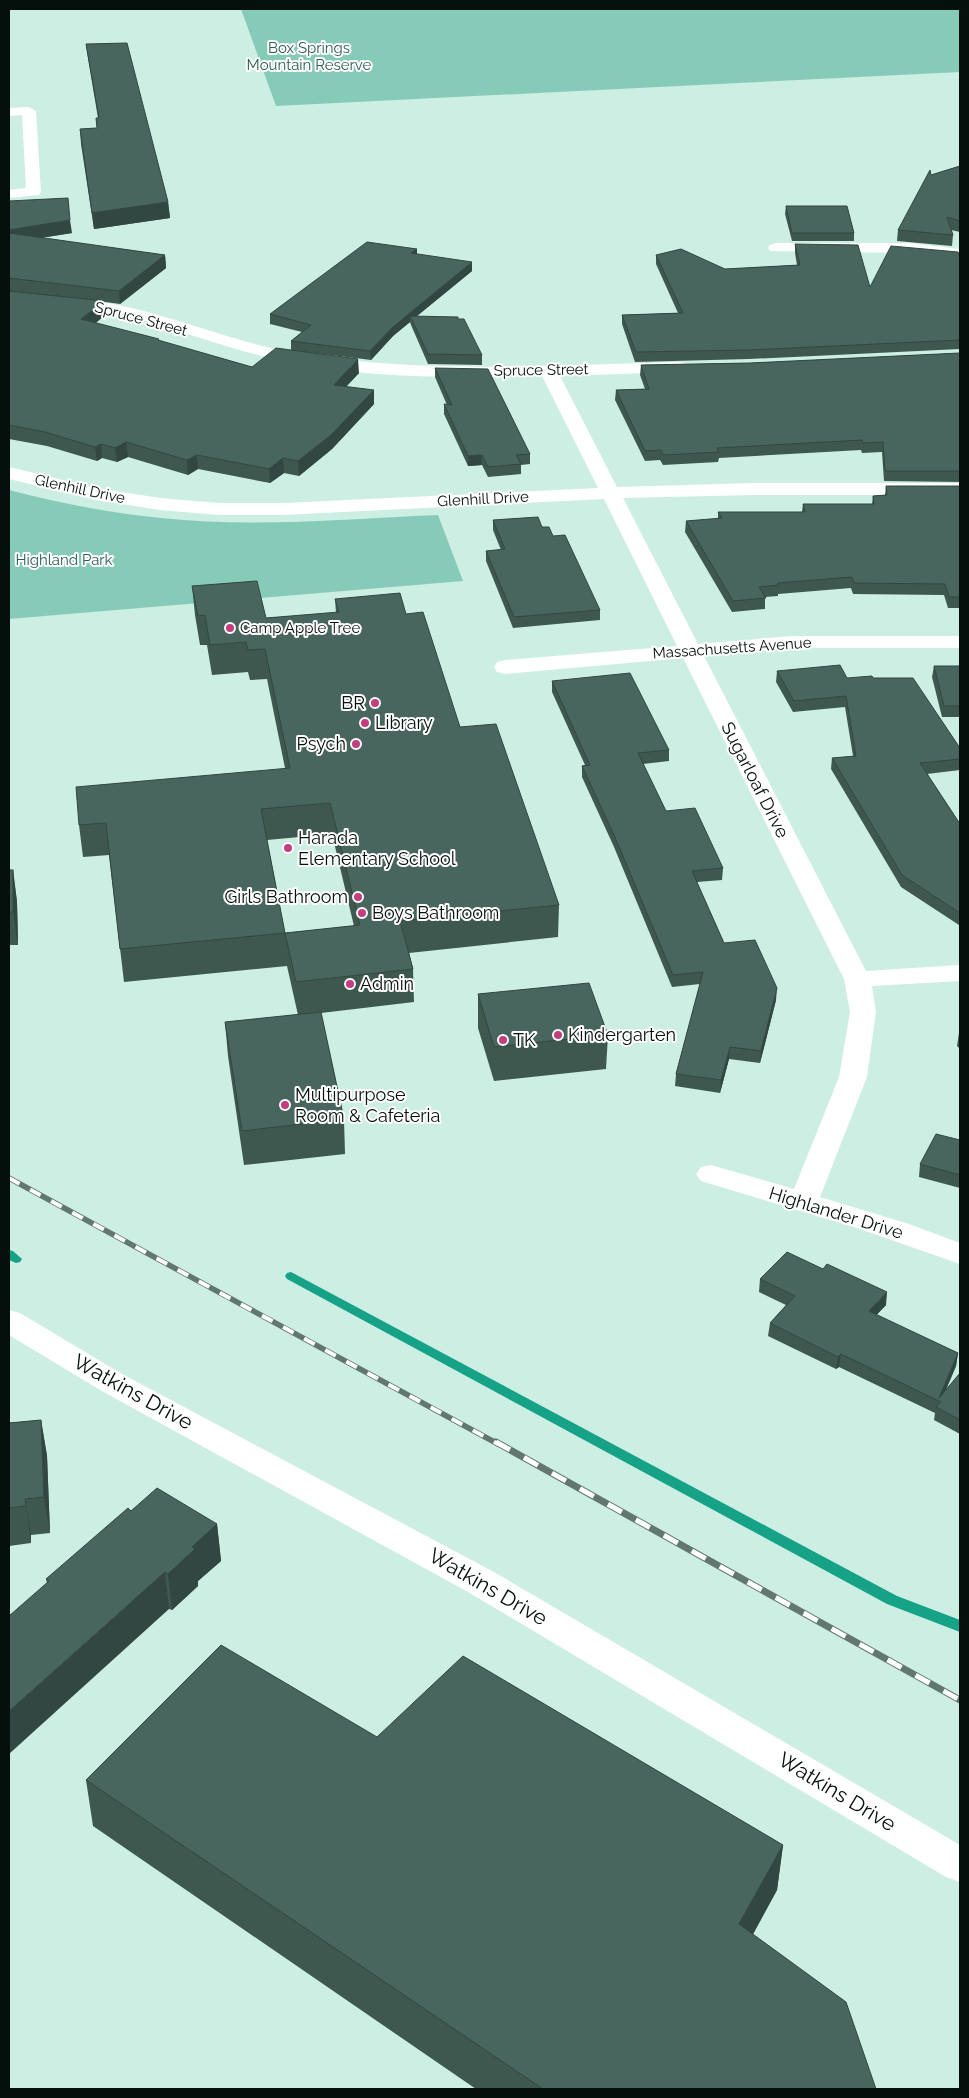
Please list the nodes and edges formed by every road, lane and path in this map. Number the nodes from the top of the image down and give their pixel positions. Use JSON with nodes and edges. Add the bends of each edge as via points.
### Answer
{"nodes":[{"id":1,"x":9,"y":112,"type":"edge"},
{"id":2,"x":9,"y":194,"type":"edge"},
{"id":3,"x":776,"y":248,"type":"dead end"},
{"id":4,"x":960,"y":254,"type":"edge"},
{"id":5,"x":9,"y":298,"type":"edge"},
{"id":6,"x":692,"y":367,"type":"edge"},
{"id":7,"x":548,"y":370,"type":"junction"},
{"id":8,"x":9,"y":473,"type":"edge"},
{"id":9,"x":960,"y":489,"type":"edge"},
{"id":10,"x":610,"y":493,"type":"junction"},
{"id":11,"x":960,"y":642,"type":"edge"},
{"id":12,"x":690,"y":651,"type":"junction"},
{"id":13,"x":505,"y":667,"type":"dead end"},
{"id":14,"x":960,"y":973,"type":"edge"},
{"id":15,"x":857,"y":979,"type":"junction"},
{"id":16,"x":711,"y":1174,"type":"dead end"},
{"id":17,"x":804,"y":1203,"type":"junction"},
{"id":18,"x":960,"y":1254,"type":"edge"},
{"id":19,"x":9,"y":1321,"type":"edge"},
{"id":20,"x":960,"y":1865,"type":"edge"}],
"edges":[{"from":1,"to":2,"type":"street","via":[[29,111],[34,192]]},
{"from":3,"to":4,"type":"street","via":[[882,247]]},
{"from":5,"to":7,"type":"street","name":"Spruce Street","via":[[114,309],[241,346],[309,360],[415,371]]},
{"from":6,"to":7,"type":"street","name":"Spruce Street"},
{"from":7,"to":10,"type":"street","name":"Sugarloaf Drive"},
{"from":8,"to":10,"type":"street","name":"Glenhill Drive","via":[[96,494],[219,509],[284,509]]},
{"from":9,"to":10,"type":"street","name":"Glenhill Drive"},
{"from":10,"to":12,"type":"street","name":"Sugarloaf Drive"},
{"from":11,"to":12,"type":"street","name":"Massachusetts Avenue","via":[[792,642]]},
{"from":12,"to":13,"type":"street","name":"Massachusetts Avenue"},
{"from":12,"to":15,"type":"street","name":"Sugarloaf Drive"},
{"from":14,"to":15,"type":"street"},
{"from":15,"to":17,"type":"street","name":"Sugarloaf Drive","via":[[863,1012],[853,1077]]},
{"from":16,"to":17,"type":"street","name":"Highlander Drive"},
{"from":17,"to":18,"type":"street","name":"Highlander Drive","via":[[923,1239]]},
{"from":19,"to":20,"type":"street","name":"Watkins Drive","via":[[111,1382],[481,1582]]}]}
